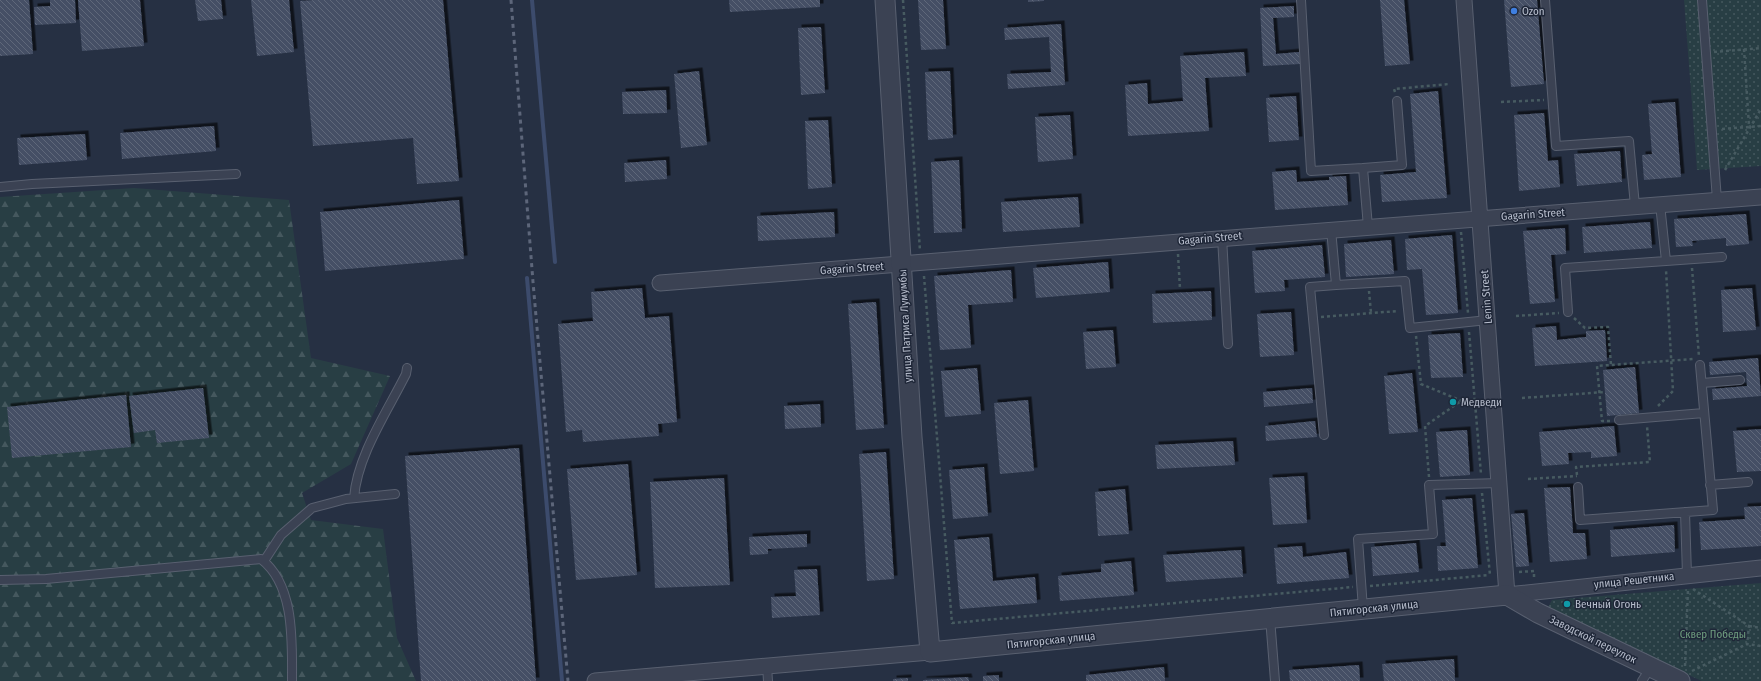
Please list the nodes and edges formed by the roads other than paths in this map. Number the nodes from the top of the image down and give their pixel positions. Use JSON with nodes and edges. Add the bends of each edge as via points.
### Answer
{"nodes":[{"id":1,"x":885,"y":0,"type":"edge"},
{"id":2,"x":1301,"y":0,"type":"edge"},
{"id":3,"x":1464,"y":0,"type":"edge"},
{"id":4,"x":1545,"y":0,"type":"edge"},
{"id":5,"x":1702,"y":0,"type":"edge"},
{"id":6,"x":1397,"y":101,"type":"road end"},
{"id":7,"x":1363,"y":168,"type":"junction"},
{"id":8,"x":236,"y":174,"type":"dead end"},
{"id":9,"x":0,"y":187,"type":"edge"},
{"id":10,"x":1716,"y":193,"type":"junction"},
{"id":11,"x":1761,"y":197,"type":"edge"},
{"id":12,"x":1660,"y":204,"type":"junction"},
{"id":13,"x":1635,"y":206,"type":"junction"},
{"id":14,"x":1480,"y":218,"type":"junction"},
{"id":15,"x":1368,"y":227,"type":"junction"},
{"id":16,"x":1331,"y":229,"type":"junction"},
{"id":17,"x":1222,"y":237,"type":"junction"},
{"id":18,"x":1722,"y":257,"type":"dead end"},
{"id":19,"x":1666,"y":261,"type":"junction"},
{"id":20,"x":902,"y":264,"type":"junction"},
{"id":21,"x":660,"y":283,"type":"dead end"},
{"id":22,"x":1336,"y":285,"type":"junction"},
{"id":23,"x":1568,"y":312,"type":"road end"},
{"id":24,"x":1488,"y":320,"type":"junction"},
{"id":25,"x":1228,"y":344,"type":"dead end"},
{"id":26,"x":1700,"y":364,"type":"dead end"},
{"id":27,"x":407,"y":368,"type":"dead end"},
{"id":28,"x":1740,"y":380,"type":"dead end"},
{"id":29,"x":1702,"y":383,"type":"junction"},
{"id":30,"x":1704,"y":413,"type":"junction"},
{"id":31,"x":1619,"y":420,"type":"road end"},
{"id":32,"x":1324,"y":435,"type":"dead end"},
{"id":33,"x":1748,"y":482,"type":"dead end"},
{"id":34,"x":1500,"y":483,"type":"junction"},
{"id":35,"x":1710,"y":485,"type":"junction"},
{"id":36,"x":1578,"y":487,"type":"road end"},
{"id":37,"x":395,"y":494,"type":"dead end"},
{"id":38,"x":354,"y":498,"type":"junction"},
{"id":39,"x":1685,"y":512,"type":"junction"},
{"id":40,"x":264,"y":562,"type":"junction"},
{"id":41,"x":1761,"y":568,"type":"edge"},
{"id":42,"x":1687,"y":574,"type":"junction"},
{"id":43,"x":0,"y":580,"type":"edge"},
{"id":44,"x":1507,"y":595,"type":"junction"},
{"id":45,"x":1363,"y":609,"type":"junction"},
{"id":46,"x":1270,"y":618,"type":"junction"},
{"id":47,"x":930,"y":652,"type":"junction"},
{"id":48,"x":767,"y":674,"type":"edge"},
{"id":49,"x":1646,"y":674,"type":"edge"},
{"id":50,"x":292,"y":681,"type":"edge"},
{"id":51,"x":595,"y":681,"type":"edge"},
{"id":52,"x":1275,"y":681,"type":"edge"},
{"id":53,"x":1680,"y":681,"type":"edge"}],
"edges":[{"from":1,"to":20,"type":"street","name":"улица Патриса Лумумбы"},
{"from":2,"to":7,"type":"lane","via":[[1311,171]]},
{"from":3,"to":14,"type":"street","name":"Lenin Street"},
{"from":4,"to":13,"type":"lane","via":[[1556,146],[1629,141]]},
{"from":5,"to":10,"type":"lane"},
{"from":6,"to":7,"type":"lane","via":[[1402,165]]},
{"from":7,"to":15,"type":"lane"},
{"from":8,"to":9,"type":"lane"},
{"from":10,"to":11,"type":"street","name":"Gagarin Street"},
{"from":10,"to":12,"type":"street","name":"Gagarin Street"},
{"from":12,"to":13,"type":"street","name":"Gagarin Street"},
{"from":12,"to":19,"type":"lane"},
{"from":13,"to":14,"type":"street","name":"Gagarin Street"},
{"from":14,"to":15,"type":"street","name":"Gagarin Street"},
{"from":14,"to":24,"type":"street","name":"Lenin Street"},
{"from":15,"to":16,"type":"street","name":"Gagarin Street"},
{"from":16,"to":17,"type":"street","name":"Gagarin Street"},
{"from":16,"to":22,"type":"lane"},
{"from":17,"to":20,"type":"street","name":"Gagarin Street"},
{"from":17,"to":25,"type":"lane"},
{"from":18,"to":19,"type":"lane"},
{"from":19,"to":23,"type":"lane","via":[[1565,268]]},
{"from":20,"to":21,"type":"street","name":"Gagarin Street"},
{"from":20,"to":47,"type":"street","name":"улица Патриса Лумумбы","via":[[912,437]]},
{"from":22,"to":24,"type":"lane","via":[[1405,281],[1410,328]]},
{"from":22,"to":32,"type":"lane","via":[[1310,287]]},
{"from":24,"to":34,"type":"street","name":"Lenin Street"},
{"from":26,"to":29,"type":"lane"},
{"from":27,"to":38,"type":"lane","via":[[366,454],[355,482]]},
{"from":28,"to":29,"type":"lane"},
{"from":29,"to":30,"type":"lane"},
{"from":30,"to":31,"type":"lane"},
{"from":30,"to":35,"type":"lane"},
{"from":33,"to":35,"type":"lane"},
{"from":34,"to":44,"type":"street","name":"Lenin Street"},
{"from":34,"to":45,"type":"lane","via":[[1429,486],[1433,534],[1358,539]]},
{"from":35,"to":39,"type":"lane","via":[[1713,510]]},
{"from":36,"to":39,"type":"lane","via":[[1580,520]]},
{"from":37,"to":38,"type":"lane"},
{"from":38,"to":40,"type":"lane","via":[[312,508],[280,535]]},
{"from":39,"to":42,"type":"lane"},
{"from":40,"to":43,"type":"lane","via":[[261,559],[241,560],[46,579]]},
{"from":40,"to":50,"type":"lane","via":[[273,568],[287,601]]},
{"from":41,"to":42,"type":"street","name":"улица Решетника"},
{"from":42,"to":44,"type":"street","name":"улица Решетника"},
{"from":44,"to":45,"type":"street","name":"Пятигорская улица"},
{"from":44,"to":49,"type":"street","name":"Заводской переулок"},
{"from":45,"to":46,"type":"street","name":"Пятигорская улица"},
{"from":46,"to":47,"type":"street","name":"Пятигорская улица"},
{"from":46,"to":52,"type":"lane"},
{"from":47,"to":48,"type":"street","name":"Пятигорская улица"},
{"from":48,"to":51,"type":"street","name":"Пятигорская улица"},
{"from":49,"to":53,"type":"street","name":"Заводской переулок"}]}
